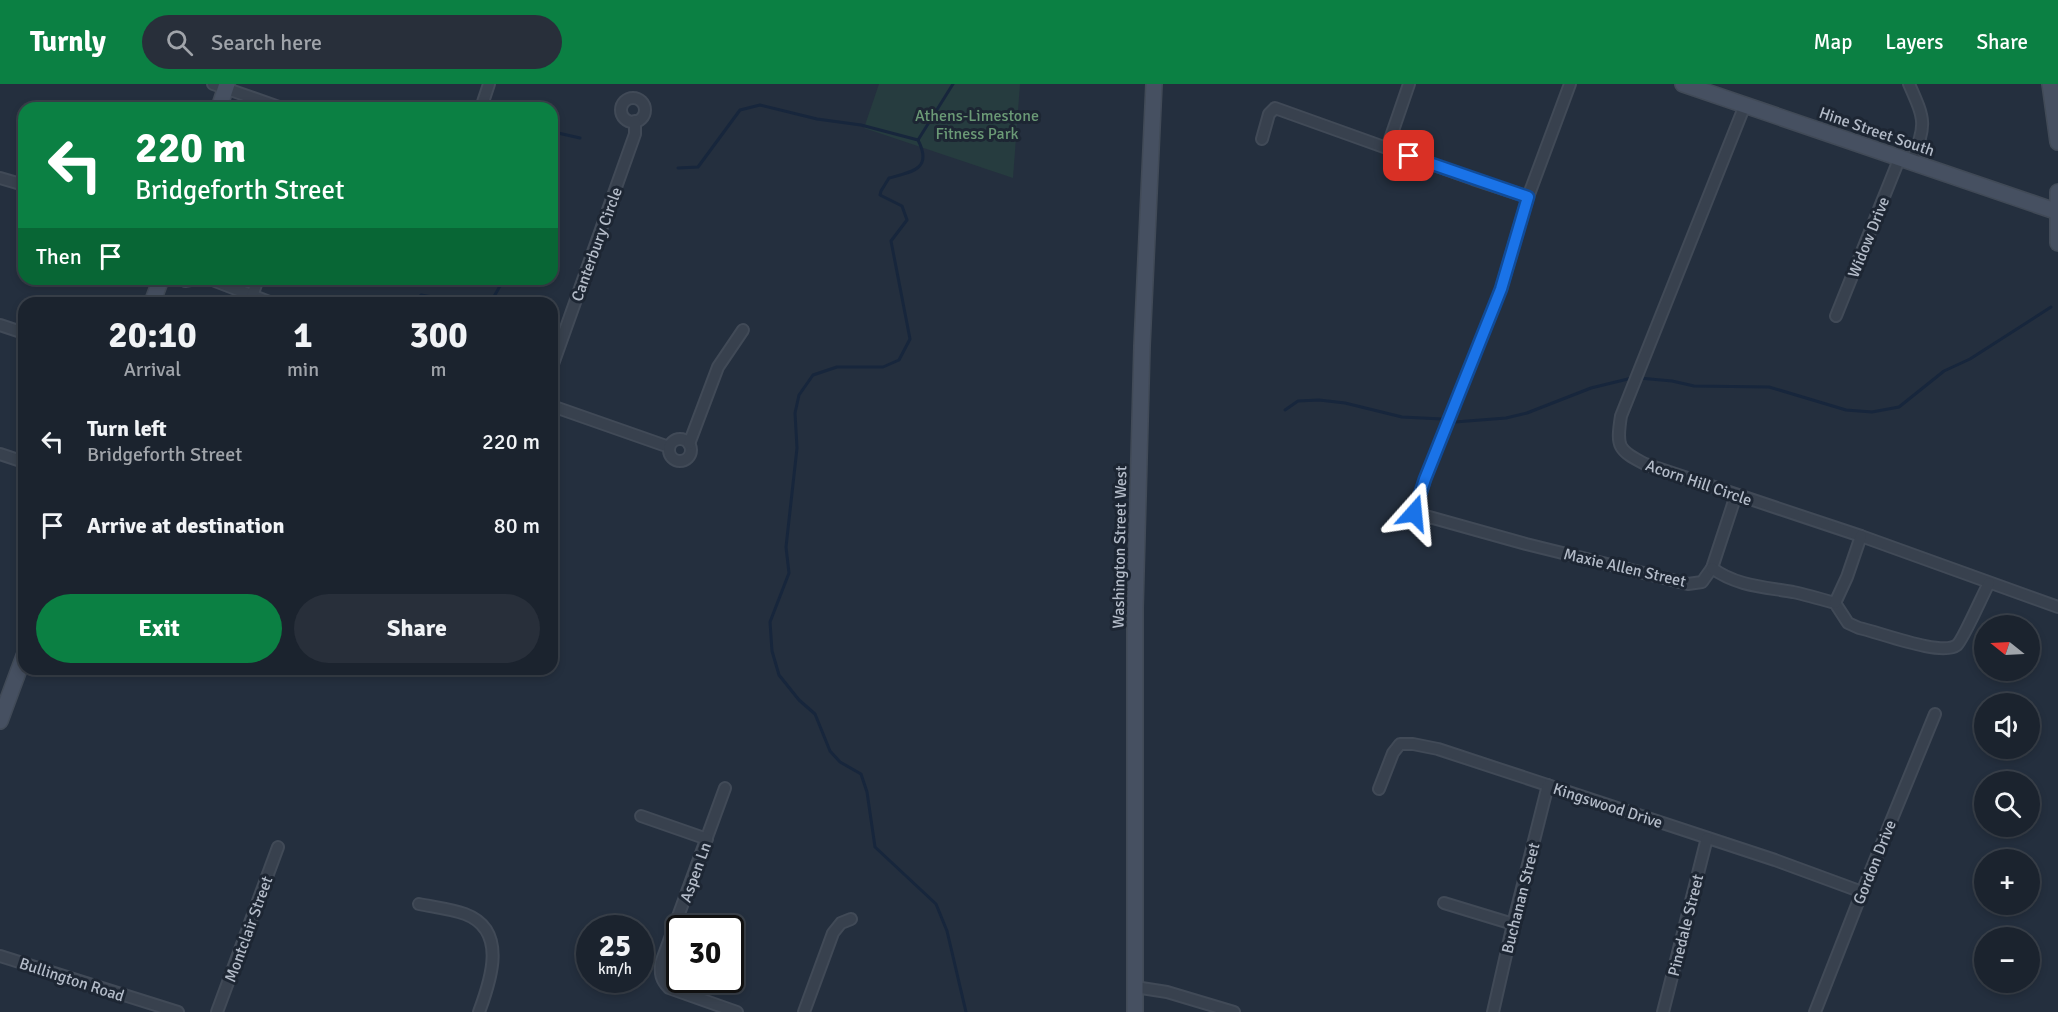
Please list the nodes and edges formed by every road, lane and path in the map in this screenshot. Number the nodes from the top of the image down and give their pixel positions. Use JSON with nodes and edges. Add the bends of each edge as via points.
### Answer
{"nodes":[{"id":1,"x":489,"y":84,"type":"edge"},
{"id":2,"x":1154,"y":84,"type":"edge"},
{"id":3,"x":1409,"y":84,"type":"edge"},
{"id":4,"x":1570,"y":84,"type":"edge"},
{"id":5,"x":1683,"y":84,"type":"edge"},
{"id":6,"x":1910,"y":84,"type":"edge"},
{"id":7,"x":2050,"y":84,"type":"edge"},
{"id":8,"x":222,"y":85,"type":"edge"},
{"id":9,"x":220,"y":102,"type":"edge"},
{"id":10,"x":266,"y":102,"type":"edge"},
{"id":11,"x":483,"y":102,"type":"edge"},
{"id":12,"x":1745,"y":105,"type":"junction"},
{"id":13,"x":635,"y":121,"type":"dead end"},
{"id":14,"x":2057,"y":121,"type":"edge"},
{"id":15,"x":1262,"y":139,"type":"dead end"},
{"id":16,"x":2058,"y":142,"type":"edge"},
{"id":17,"x":1387,"y":148,"type":"junction"},
{"id":18,"x":1906,"y":160,"type":"junction"},
{"id":19,"x":0,"y":178,"type":"edge"},
{"id":20,"x":18,"y":183,"type":"edge"},
{"id":21,"x":2058,"y":192,"type":"edge"},
{"id":22,"x":1528,"y":197,"type":"junction"},
{"id":23,"x":2058,"y":212,"type":"edge"},
{"id":24,"x":2058,"y":243,"type":"edge"},
{"id":25,"x":225,"y":285,"type":"edge"},
{"id":26,"x":256,"y":285,"type":"edge"},
{"id":27,"x":252,"y":296,"type":"junction"},
{"id":28,"x":255,"y":297,"type":"edge"},
{"id":29,"x":1836,"y":316,"type":"dead end"},
{"id":30,"x":0,"y":326,"type":"edge"},
{"id":31,"x":742,"y":330,"type":"dead end"},
{"id":32,"x":18,"y":331,"type":"edge"},
{"id":33,"x":558,"y":350,"type":"edge"},
{"id":34,"x":558,"y":408,"type":"edge"},
{"id":35,"x":689,"y":444,"type":"junction"},
{"id":36,"x":669,"y":447,"type":"junction"},
{"id":37,"x":0,"y":454,"type":"edge"},
{"id":38,"x":18,"y":460,"type":"edge"},
{"id":39,"x":1736,"y":495,"type":"junction"},
{"id":40,"x":1861,"y":536,"type":"junction"},
{"id":41,"x":1712,"y":568,"type":"junction"},
{"id":42,"x":1989,"y":583,"type":"junction"},
{"id":43,"x":1834,"y":603,"type":"junction"},
{"id":44,"x":2058,"y":607,"type":"edge"},
{"id":45,"x":18,"y":672,"type":"edge"},
{"id":46,"x":1935,"y":714,"type":"dead end"},
{"id":47,"x":0,"y":721,"type":"edge"},
{"id":48,"x":1548,"y":785,"type":"junction"},
{"id":49,"x":725,"y":788,"type":"dead end"},
{"id":50,"x":1379,"y":789,"type":"dead end"},
{"id":51,"x":641,"y":816,"type":"dead end"},
{"id":52,"x":1707,"y":838,"type":"junction"},
{"id":53,"x":707,"y":839,"type":"junction"},
{"id":54,"x":278,"y":847,"type":"dead end"},
{"id":55,"x":1862,"y":892,"type":"junction"},
{"id":56,"x":1444,"y":903,"type":"dead end"},
{"id":57,"x":419,"y":904,"type":"dead end"},
{"id":58,"x":851,"y":919,"type":"dead end"},
{"id":59,"x":1513,"y":924,"type":"junction"},
{"id":60,"x":0,"y":956,"type":"edge"},
{"id":61,"x":1135,"y":987,"type":"junction"},
{"id":62,"x":178,"y":1012,"type":"edge"},
{"id":63,"x":217,"y":1012,"type":"edge"},
{"id":64,"x":479,"y":1012,"type":"edge"},
{"id":65,"x":737,"y":1012,"type":"edge"},
{"id":66,"x":804,"y":1012,"type":"edge"},
{"id":67,"x":1135,"y":1012,"type":"edge"},
{"id":68,"x":1234,"y":1012,"type":"edge"},
{"id":69,"x":1494,"y":1012,"type":"edge"},
{"id":70,"x":1663,"y":1012,"type":"edge"},
{"id":71,"x":1815,"y":1012,"type":"edge"}],
"edges":[{"from":1,"to":11,"type":"street"},
{"from":2,"to":61,"type":"street","name":"Washington Street West","via":[[1135,609]]},
{"from":3,"to":17,"type":"street"},
{"from":4,"to":22,"type":"street"},
{"from":5,"to":12,"type":"street","name":"Hine Street South"},
{"from":6,"to":18,"type":"street","name":"Widow Drive","via":[[1924,124]]},
{"from":7,"to":14,"type":"street"},
{"from":8,"to":9,"type":"street"},
{"from":8,"to":10,"type":"street"},
{"from":12,"to":18,"type":"street","name":"Hine Street South"},
{"from":12,"to":39,"type":"street","name":"Acorn Hill Circle","via":[[1619,429],[1624,453]]},
{"from":13,"to":33,"type":"street","name":"Canterbury Circle","via":[[635,134]]},
{"from":14,"to":16,"type":"street"},
{"from":15,"to":17,"type":"street","via":[[1269,114],[1275,108]]},
{"from":17,"to":22,"type":"street"},
{"from":18,"to":23,"type":"street","name":"Hine Street South"},
{"from":18,"to":29,"type":"street","name":"Widow Drive"},
{"from":19,"to":20,"type":"street"},
{"from":21,"to":23,"type":"street"},
{"from":22,"to":41,"type":"street","name":"Maxie Allen Street","via":[[1501,289],[1414,513],[1688,584],[1702,582]]},
{"from":23,"to":24,"type":"street"},
{"from":25,"to":27,"type":"street"},
{"from":26,"to":27,"type":"street"},
{"from":27,"to":28,"type":"street"},
{"from":30,"to":32,"type":"street"},
{"from":31,"to":35,"type":"street","via":[[718,367]]},
{"from":34,"to":36,"type":"street"},
{"from":35,"to":36,"type":"street","via":[[676,439]]},
{"from":35,"to":36,"type":"street","via":[[690,455],[681,461],[671,457]]},
{"from":37,"to":38,"type":"street"},
{"from":39,"to":40,"type":"street","name":"Acorn Hill Circle"},
{"from":39,"to":41,"type":"street"},
{"from":40,"to":42,"type":"street","name":"Acorn Hill Circle"},
{"from":40,"to":43,"type":"street"},
{"from":41,"to":43,"type":"street","name":"Maxie Allen Street","via":[[1725,578],[1747,585],[1796,592]]},
{"from":42,"to":43,"type":"street","via":[[1958,644],[1948,650],[1859,628],[1848,623]]},
{"from":42,"to":44,"type":"street","name":"Acorn Hill Circle"},
{"from":45,"to":47,"type":"street"},
{"from":46,"to":55,"type":"street","name":"Gordon Drive"},
{"from":48,"to":50,"type":"street","name":"Kingswood Drive","via":[[1438,749],[1400,744]]},
{"from":48,"to":52,"type":"street","name":"Kingswood Drive"},
{"from":48,"to":59,"type":"street","name":"Buchanan Street"},
{"from":49,"to":53,"type":"street","name":"Aspen Ln"},
{"from":51,"to":53,"type":"street"},
{"from":52,"to":55,"type":"street","name":"Kingswood Drive"},
{"from":52,"to":70,"type":"street","name":"Pinedale Street"},
{"from":53,"to":65,"type":"street","name":"Aspen Ln","via":[[657,980]]},
{"from":54,"to":63,"type":"street","name":"Montclair Street"},
{"from":55,"to":71,"type":"street","name":"Gordon Drive"},
{"from":56,"to":59,"type":"street"},
{"from":57,"to":64,"type":"street","via":[[475,918],[491,938],[493,963]]},
{"from":58,"to":66,"type":"street","via":[[833,933]]},
{"from":59,"to":69,"type":"street","name":"Buchanan Street"},
{"from":60,"to":62,"type":"street","name":"Bullington Road"},
{"from":61,"to":67,"type":"street","name":"Washington Street West"},
{"from":61,"to":68,"type":"street"}]}
